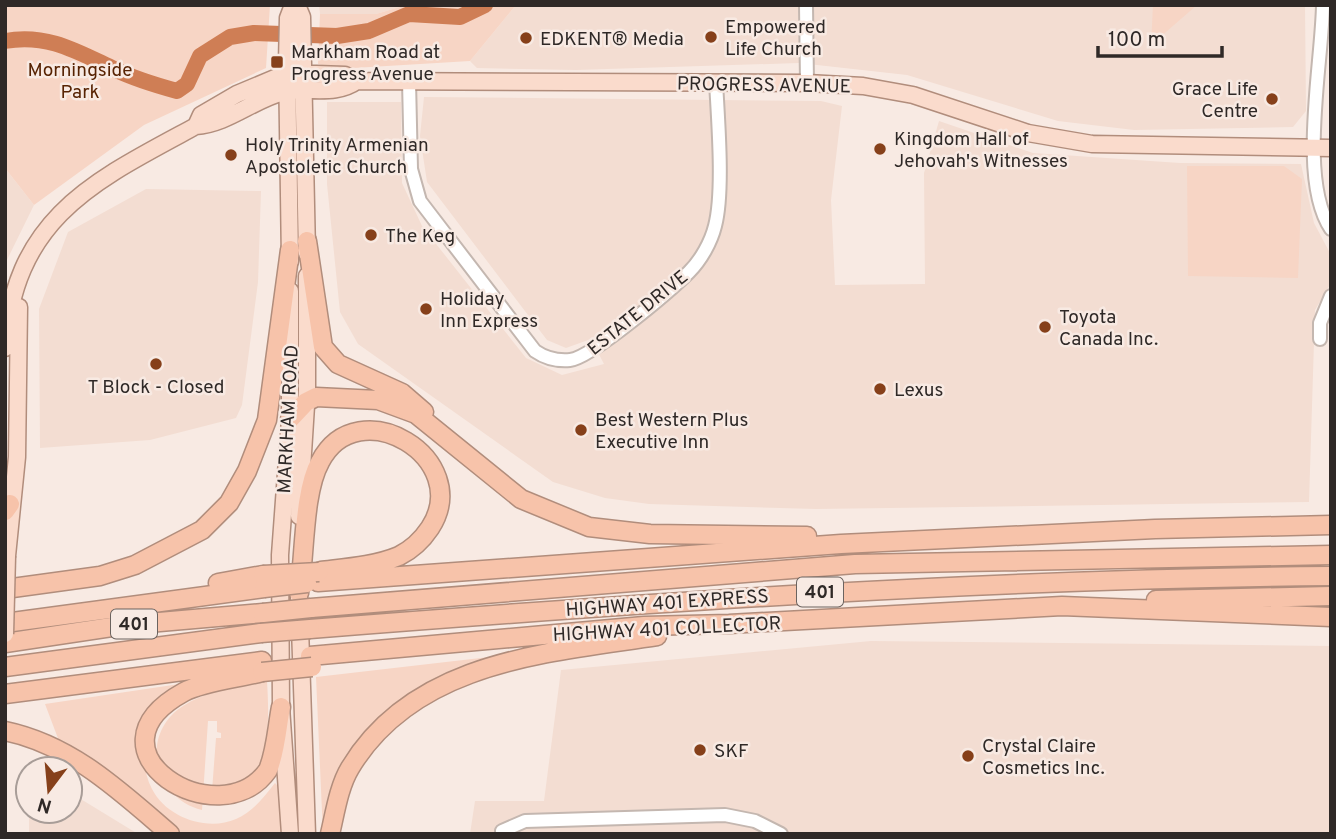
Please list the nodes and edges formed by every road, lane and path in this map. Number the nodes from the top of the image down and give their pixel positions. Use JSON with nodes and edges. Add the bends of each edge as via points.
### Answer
{"nodes":[{"id":1,"x":295,"y":5,"type":"edge"},
{"id":2,"x":806,"y":5,"type":"edge"},
{"id":3,"x":1323,"y":5,"type":"edge"},
{"id":4,"x":409,"y":81,"type":"junction"},
{"id":5,"x":295,"y":82,"type":"junction"},
{"id":6,"x":716,"y":82,"type":"junction"},
{"id":7,"x":807,"y":83,"type":"junction"},
{"id":8,"x":1322,"y":148,"type":"edge"},
{"id":9,"x":1331,"y":229,"type":"edge"},
{"id":10,"x":307,"y":241,"type":"junction"},
{"id":11,"x":290,"y":250,"type":"junction"},
{"id":12,"x":1331,"y":296,"type":"edge"},
{"id":13,"x":14,"y":310,"type":"junction"},
{"id":14,"x":1320,"y":339,"type":"dead end"},
{"id":15,"x":5,"y":348,"type":"edge"},
{"id":16,"x":11,"y":393,"type":"edge"},
{"id":17,"x":306,"y":402,"type":"junction"},
{"id":18,"x":290,"y":419,"type":"junction"},
{"id":19,"x":457,"y":447,"type":"junction"},
{"id":20,"x":5,"y":467,"type":"edge"},
{"id":21,"x":8,"y":508,"type":"edge"},
{"id":22,"x":1331,"y":525,"type":"edge"},
{"id":23,"x":841,"y":544,"type":"junction"},
{"id":24,"x":1331,"y":555,"type":"edge"},
{"id":25,"x":6,"y":556,"type":"edge"},
{"id":26,"x":1331,"y":576,"type":"edge"},
{"id":27,"x":318,"y":577,"type":"junction"},
{"id":28,"x":5,"y":589,"type":"edge"},
{"id":29,"x":299,"y":593,"type":"junction"},
{"id":30,"x":1331,"y":596,"type":"edge"},
{"id":31,"x":1062,"y":606,"type":"junction"},
{"id":32,"x":1331,"y":617,"type":"edge"},
{"id":33,"x":5,"y":623,"type":"edge"},
{"id":34,"x":729,"y":624,"type":"junction"},
{"id":35,"x":5,"y":634,"type":"edge"},
{"id":36,"x":5,"y":643,"type":"edge"},
{"id":37,"x":5,"y":667,"type":"edge"},
{"id":38,"x":262,"y":667,"type":"junction"},
{"id":39,"x":5,"y":694,"type":"edge"},
{"id":40,"x":281,"y":707,"type":"junction"},
{"id":41,"x":5,"y":731,"type":"edge"},
{"id":42,"x":172,"y":803,"type":"dead end"},
{"id":43,"x":217,"y":813,"type":"dead end"},
{"id":44,"x":502,"y":831,"type":"dead end"},
{"id":45,"x":170,"y":834,"type":"edge"},
{"id":46,"x":290,"y":834,"type":"edge"},
{"id":47,"x":307,"y":834,"type":"edge"},
{"id":48,"x":330,"y":834,"type":"edge"},
{"id":49,"x":781,"y":834,"type":"edge"}],
"edges":[{"from":1,"to":5,"type":"main road","name":"MARKHAM ROAD"},
{"from":2,"to":7,"type":"street"},
{"from":3,"to":8,"type":"street"},
{"from":4,"to":5,"type":"main road","name":"PROGRESS AVENUE","via":[[357,81],[344,90]]},
{"from":4,"to":6,"type":"main road","name":"PROGRESS AVENUE"},
{"from":4,"to":6,"type":"street","name":"ESTATE DRIVE","via":[[411,169],[420,201],[535,351],[569,360],[608,340],[690,271],[701,256],[715,225],[718,201]]},
{"from":5,"to":10,"type":"main road","name":"MARKHAM ROAD"},
{"from":5,"to":11,"type":"main road","name":"MARKHAM ROAD"},
{"from":5,"to":13,"type":"main road","name":"PROGRESS AVENUE","via":[[209,125],[197,126],[105,176],[63,210],[28,260]]},
{"from":6,"to":7,"type":"main road","name":"PROGRESS AVENUE"},
{"from":7,"to":8,"type":"main road","name":"PROGRESS AVENUE","via":[[913,95],[1028,133],[1091,144]]},
{"from":8,"to":9,"type":"street","via":[[1319,201]]},
{"from":10,"to":17,"type":"main road","name":"MARKHAM ROAD"},
{"from":10,"to":19,"type":"highway","via":[[323,347],[338,364],[402,393]]},
{"from":11,"to":18,"type":"main road","name":"MARKHAM ROAD"},
{"from":11,"to":28,"type":"highway","via":[[267,420],[229,503],[202,530],[135,565],[100,576]]},
{"from":12,"to":14,"type":"street","via":[[1320,323]]},
{"from":13,"to":15,"type":"main road","name":"PROGRESS AVENUE"},
{"from":13,"to":16,"type":"main road","name":"PROGRESS AVENUE"},
{"from":16,"to":21,"type":"main road","name":"PROGRESS AVENUE","via":[[17,457]]},
{"from":17,"to":18,"type":"highway"},
{"from":17,"to":19,"type":"highway","via":[[316,397],[378,400],[416,414]]},
{"from":17,"to":29,"type":"main road","name":"MARKHAM ROAD"},
{"from":18,"to":40,"type":"main road","name":"MARKHAM ROAD","via":[[281,555]]},
{"from":19,"to":23,"type":"highway","via":[[521,499],[589,527],[650,534],[809,536]]},
{"from":20,"to":21,"type":"main road","name":"PROGRESS AVENUE"},
{"from":21,"to":25,"type":"main road","name":"PROGRESS AVENUE"},
{"from":22,"to":23,"type":"highway","number":"401"},
{"from":23,"to":27,"type":"highway","number":"401"},
{"from":24,"to":36,"type":"highway","name":"HIGHWAY 401 EXPRESS","number":"401","bridge":true,"via":[[855,564],[125,625]]},
{"from":25,"to":35,"type":"main road","name":"PROGRESS AVENUE","bridge":true},
{"from":26,"to":37,"type":"highway","name":"HIGHWAY 401 EXPRESS","number":"401","bridge":true,"via":[[841,590],[261,633]]},
{"from":27,"to":29,"type":"highway","via":[[399,555],[421,542],[436,519],[440,493],[432,465],[411,441],[383,431],[359,431],[326,452],[311,482]]},
{"from":27,"to":33,"type":"highway","number":"401","bridge":true},
{"from":29,"to":47,"type":"main road","name":"MARKHAM ROAD"},
{"from":30,"to":31,"type":"highway","via":[[1190,597]]},
{"from":31,"to":32,"type":"highway","name":"HIGHWAY 401 COLLECTOR","number":"401"},
{"from":31,"to":34,"type":"highway","name":"HIGHWAY 401 COLLECTOR","number":"401"},
{"from":34,"to":38,"type":"highway","name":"HIGHWAY 401 COLLECTOR","number":"401","bridge":true,"via":[[644,626],[355,653]]},
{"from":34,"to":48,"type":"highway","via":[[528,656],[456,678],[390,718],[367,743],[349,770]]},
{"from":38,"to":39,"type":"highway"},
{"from":38,"to":42,"type":"highway","via":[[186,691],[148,731],[148,768]]},
{"from":40,"to":43,"type":"highway","via":[[267,772],[249,798]]},
{"from":40,"to":46,"type":"main road","name":"MARKHAM ROAD"},
{"from":41,"to":45,"type":"highway","via":[[70,754]]},
{"from":44,"to":49,"type":"street","via":[[525,821],[725,814]]}]}
